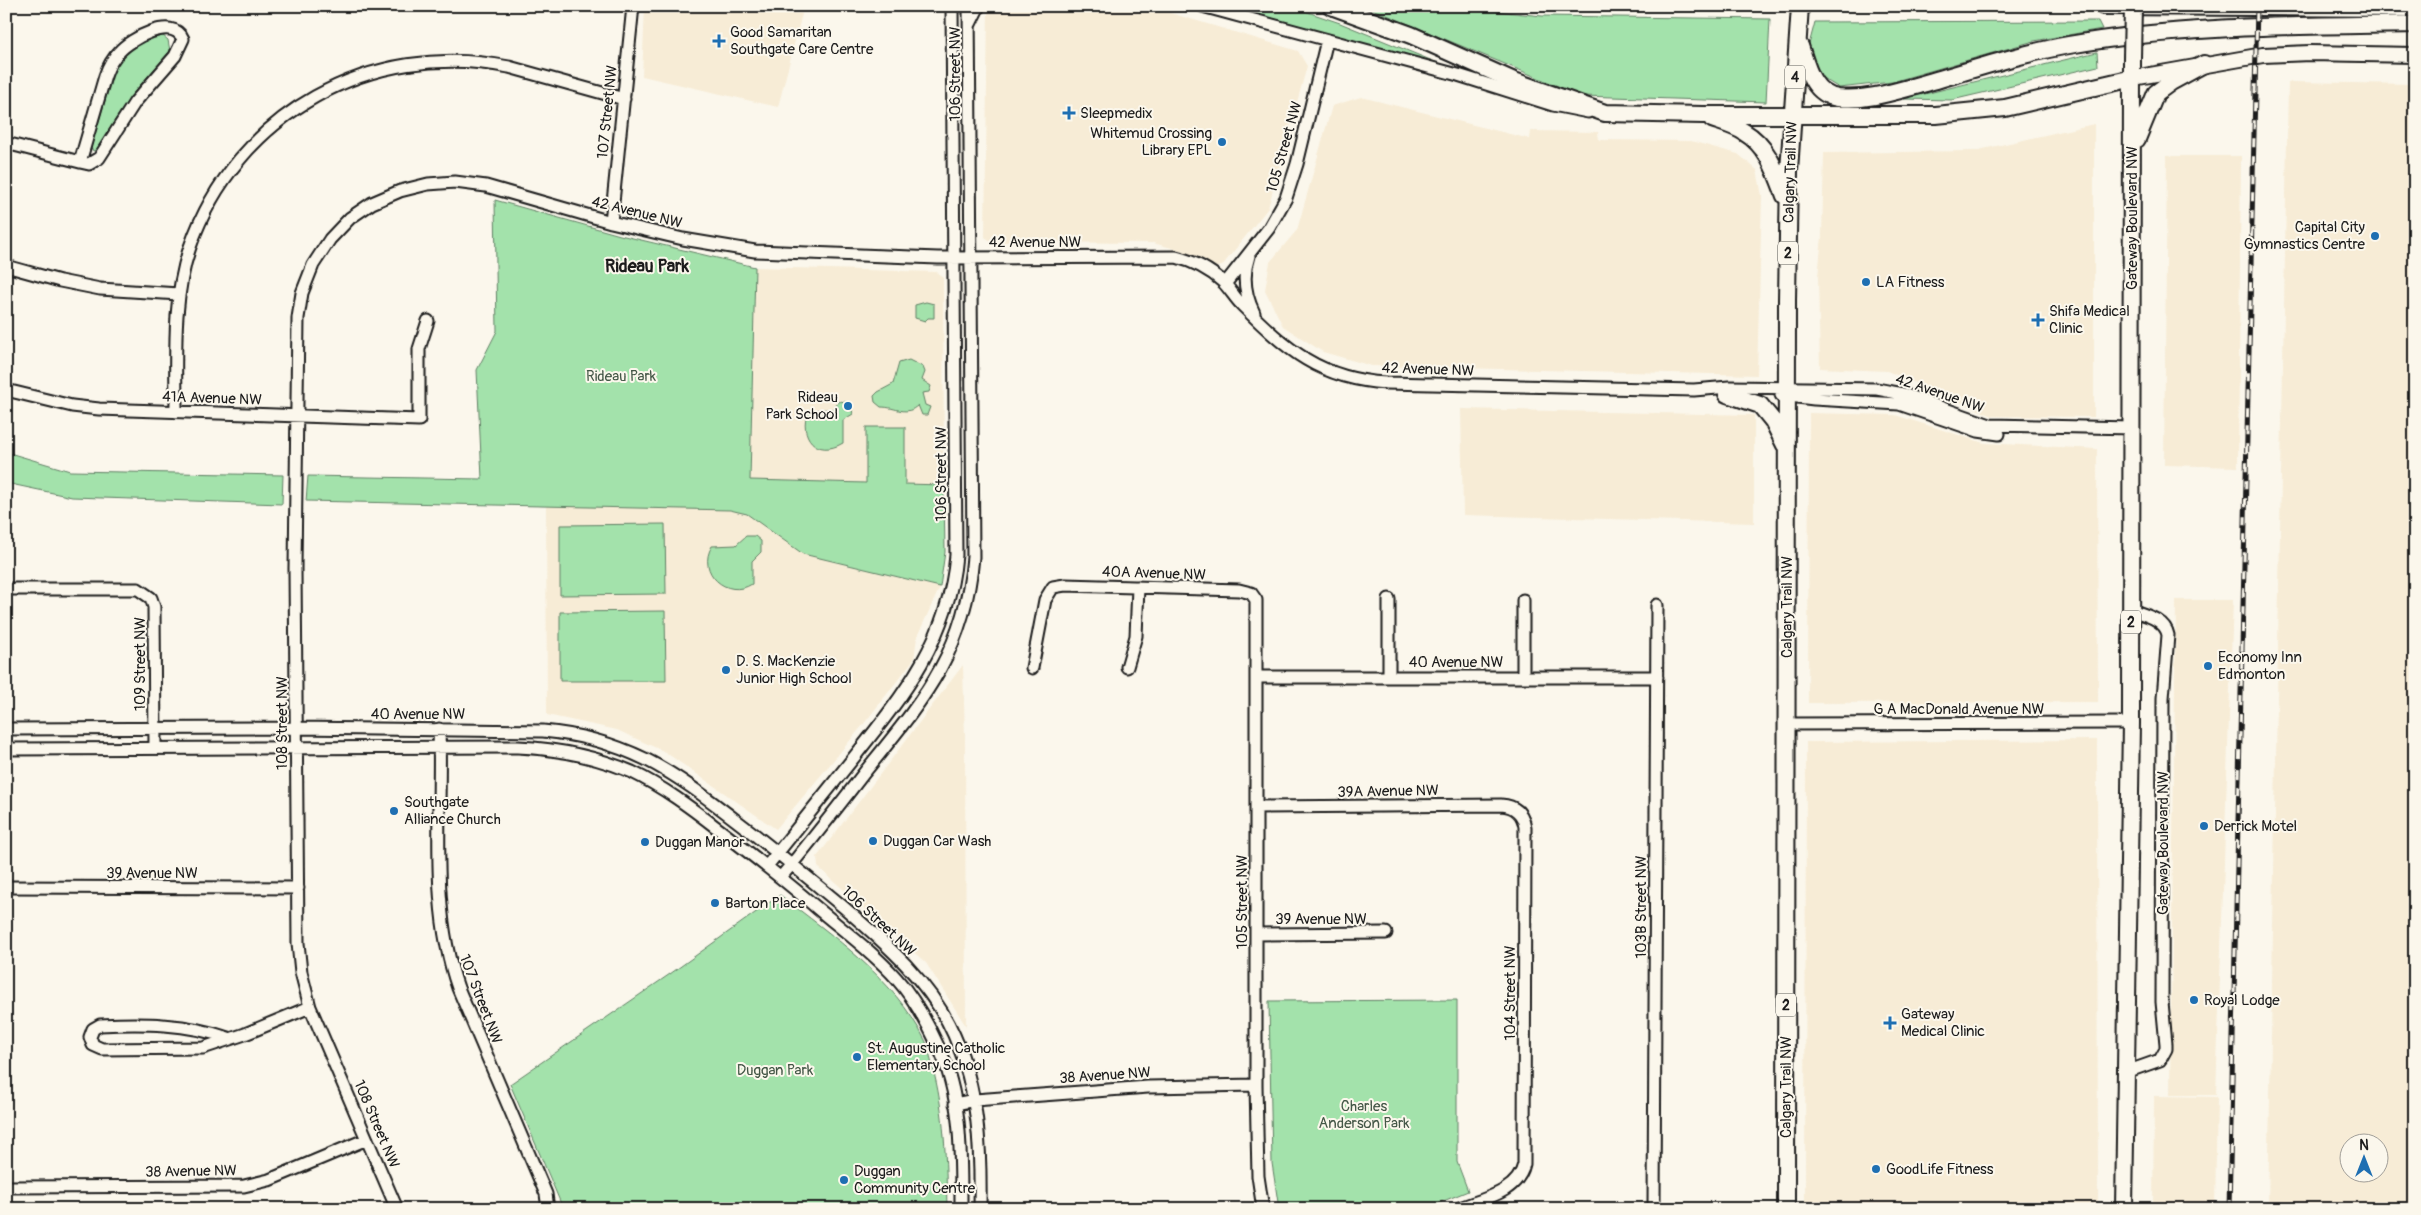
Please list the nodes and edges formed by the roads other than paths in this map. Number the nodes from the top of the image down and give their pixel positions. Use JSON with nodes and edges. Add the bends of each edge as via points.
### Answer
{"nodes":[{"id":1,"x":633,"y":6,"type":"edge"},
{"id":2,"x":952,"y":6,"type":"edge"},
{"id":3,"x":969,"y":6,"type":"edge"},
{"id":4,"x":979,"y":6,"type":"edge"},
{"id":5,"x":1202,"y":6,"type":"edge"},
{"id":6,"x":1330,"y":6,"type":"edge"},
{"id":7,"x":1800,"y":6,"type":"edge"},
{"id":8,"x":2102,"y":6,"type":"edge"},
{"id":9,"x":2133,"y":6,"type":"edge"},
{"id":10,"x":2415,"y":8,"type":"edge"},
{"id":11,"x":970,"y":24,"type":"junction"},
{"id":12,"x":2415,"y":24,"type":"edge"},
{"id":13,"x":1327,"y":40,"type":"junction"},
{"id":14,"x":1797,"y":40,"type":"junction"},
{"id":15,"x":2415,"y":55,"type":"edge"},
{"id":16,"x":2204,"y":64,"type":"junction"},
{"id":17,"x":2133,"y":78,"type":"junction"},
{"id":18,"x":624,"y":99,"type":"junction"},
{"id":19,"x":1605,"y":113,"type":"junction"},
{"id":20,"x":1792,"y":115,"type":"junction"},
{"id":21,"x":1703,"y":116,"type":"junction"},
{"id":22,"x":6,"y":143,"type":"edge"},
{"id":23,"x":2132,"y":151,"type":"junction"},
{"id":24,"x":84,"y":163,"type":"junction"},
{"id":25,"x":1789,"y":205,"type":"junction"},
{"id":26,"x":611,"y":222,"type":"junction"},
{"id":27,"x":339,"y":228,"type":"joint"},
{"id":28,"x":1250,"y":252,"type":"junction"},
{"id":29,"x":954,"y":258,"type":"junction"},
{"id":30,"x":971,"y":258,"type":"junction"},
{"id":31,"x":6,"y":266,"type":"edge"},
{"id":32,"x":1225,"y":284,"type":"junction"},
{"id":33,"x":179,"y":294,"type":"junction"},
{"id":34,"x":1256,"y":319,"type":"junction"},
{"id":35,"x":428,"y":322,"type":"dead end"},
{"id":36,"x":6,"y":390,"type":"edge"},
{"id":37,"x":1709,"y":390,"type":"junction"},
{"id":38,"x":1787,"y":392,"type":"junction"},
{"id":39,"x":1727,"y":394,"type":"junction"},
{"id":40,"x":176,"y":412,"type":"junction"},
{"id":41,"x":297,"y":415,"type":"junction"},
{"id":42,"x":2132,"y":432,"type":"junction"},
{"id":43,"x":1787,"y":450,"type":"junction"},
{"id":44,"x":1138,"y":587,"type":"junction"},
{"id":45,"x":6,"y":589,"type":"edge"},
{"id":46,"x":1254,"y":595,"type":"joint"},
{"id":47,"x":1389,"y":599,"type":"dead end"},
{"id":48,"x":1523,"y":600,"type":"dead end"},
{"id":49,"x":1657,"y":605,"type":"dead end"},
{"id":50,"x":2131,"y":610,"type":"junction"},
{"id":51,"x":1127,"y":667,"type":"dead end"},
{"id":52,"x":1032,"y":668,"type":"dead end"},
{"id":53,"x":1522,"y":676,"type":"junction"},
{"id":54,"x":1256,"y":677,"type":"junction"},
{"id":55,"x":1389,"y":677,"type":"junction"},
{"id":56,"x":1656,"y":677,"type":"junction"},
{"id":57,"x":2131,"y":723,"type":"junction"},
{"id":58,"x":1787,"y":724,"type":"junction"},
{"id":59,"x":297,"y":728,"type":"junction"},
{"id":60,"x":6,"y":729,"type":"edge"},
{"id":61,"x":155,"y":729,"type":"junction"},
{"id":62,"x":439,"y":729,"type":"junction"},
{"id":63,"x":297,"y":746,"type":"junction"},
{"id":64,"x":439,"y":746,"type":"junction"},
{"id":65,"x":155,"y":747,"type":"junction"},
{"id":66,"x":6,"y":749,"type":"edge"},
{"id":67,"x":1256,"y":807,"type":"junction"},
{"id":68,"x":1518,"y":811,"type":"joint"},
{"id":69,"x":778,"y":853,"type":"junction"},
{"id":70,"x":792,"y":864,"type":"junction"},
{"id":71,"x":767,"y":866,"type":"junction"},
{"id":72,"x":781,"y":877,"type":"junction"},
{"id":73,"x":6,"y":887,"type":"edge"},
{"id":74,"x":298,"y":888,"type":"junction"},
{"id":75,"x":1386,"y":933,"type":"dead end"},
{"id":76,"x":1257,"y":934,"type":"junction"},
{"id":77,"x":310,"y":1006,"type":"junction"},
{"id":78,"x":228,"y":1038,"type":"junction"},
{"id":79,"x":2126,"y":1072,"type":"junction"},
{"id":80,"x":1256,"y":1085,"type":"junction"},
{"id":81,"x":975,"y":1100,"type":"junction"},
{"id":82,"x":955,"y":1104,"type":"junction"},
{"id":83,"x":367,"y":1139,"type":"junction"},
{"id":84,"x":6,"y":1187,"type":"edge"},
{"id":85,"x":397,"y":1209,"type":"edge"},
{"id":86,"x":548,"y":1209,"type":"edge"},
{"id":87,"x":961,"y":1209,"type":"edge"},
{"id":88,"x":980,"y":1209,"type":"edge"},
{"id":89,"x":1263,"y":1209,"type":"edge"},
{"id":90,"x":1457,"y":1209,"type":"edge"},
{"id":91,"x":1654,"y":1209,"type":"edge"},
{"id":92,"x":1786,"y":1209,"type":"edge"},
{"id":93,"x":2124,"y":1209,"type":"edge"}],
"edges":[{"from":1,"to":18,"type":"street","name":"107 Street NW"},
{"from":2,"to":29,"type":"street","name":"106 Street NW"},
{"from":3,"to":11,"type":"street","name":"106 Street NW"},
{"from":4,"to":11,"type":"street"},
{"from":5,"to":13,"type":"street"},
{"from":6,"to":19,"type":"highway","via":[[1411,35],[1514,81]]},
{"from":7,"to":14,"type":"highway","name":"Calgary Trail NW"},
{"from":8,"to":10,"type":"highway"},
{"from":9,"to":17,"type":"highway","name":"Gateway Boulevard NW","number":"2","bridge":true},
{"from":11,"to":30,"type":"street","name":"106 Street NW"},
{"from":12,"to":14,"type":"highway","via":[[2172,30],[2109,38],[2033,53],[1886,94],[1850,98],[1836,98],[1820,89],[1809,74]]},
{"from":13,"to":19,"type":"street","via":[[1458,75],[1573,111]]},
{"from":13,"to":28,"type":"street","name":"105 Street NW","via":[[1289,192],[1278,214]]},
{"from":14,"to":20,"type":"highway","name":"Calgary Trail NW","number":"4"},
{"from":15,"to":16,"type":"main road","via":[[2310,53],[2256,56]]},
{"from":16,"to":17,"type":"main road"},
{"from":16,"to":23,"type":"highway","via":[[2156,93]]},
{"from":17,"to":20,"type":"highway","via":[[2034,102],[1975,111],[1897,116]]},
{"from":17,"to":23,"type":"highway","name":"Gateway Boulevard NW","number":"2"},
{"from":18,"to":26,"type":"street","name":"107 Street NW"},
{"from":18,"to":33,"type":"street","via":[[509,67],[469,61],[422,62],[349,79],[310,99],[269,129],[231,168],[199,224]]},
{"from":19,"to":21,"type":"highway"},
{"from":20,"to":21,"type":"highway"},
{"from":20,"to":25,"type":"highway","name":"Calgary Trail NW","number":"2"},
{"from":21,"to":25,"type":"highway","via":[[1744,132],[1757,142],[1771,160]]},
{"from":22,"to":24,"type":"street"},
{"from":23,"to":42,"type":"highway","name":"Gateway Boulevard NW","number":"2"},
{"from":24,"to":24,"type":"street","via":[[99,158],[135,102],[175,56],[183,38],[181,33],[164,29],[152,31],[129,42],[110,63]]},
{"from":25,"to":38,"type":"highway","name":"Calgary Trail NW","number":"2"},
{"from":26,"to":27,"type":"street","name":"42 Avenue NW","via":[[477,184],[444,182],[415,186],[383,197]]},
{"from":26,"to":29,"type":"street","name":"42 Avenue NW","via":[[755,251]]},
{"from":27,"to":41,"type":"street","name":"108 Street NW","via":[[313,265],[302,293],[297,330]]},
{"from":28,"to":32,"type":"street","name":"105 Street NW"},
{"from":28,"to":34,"type":"street","name":"105 Street NW","via":[[1246,286]]},
{"from":29,"to":30,"type":"street","name":"42 Avenue NW"},
{"from":29,"to":69,"type":"street","name":"106 Street NW","via":[[956,555],[949,601],[937,638],[900,698]]},
{"from":30,"to":32,"type":"street","name":"42 Avenue NW","via":[[1168,256],[1199,266]]},
{"from":30,"to":70,"type":"street","name":"106 Street NW","via":[[973,557],[964,616],[948,655],[926,694]]},
{"from":31,"to":33,"type":"street","via":[[100,289]]},
{"from":32,"to":34,"type":"street","name":"42 Avenue NW"},
{"from":33,"to":40,"type":"street"},
{"from":34,"to":37,"type":"street","name":"42 Avenue NW","via":[[1309,362],[1355,380],[1403,384]]},
{"from":35,"to":41,"type":"street","name":"41A Avenue NW","via":[[419,349],[419,420]]},
{"from":36,"to":40,"type":"street","name":"41A Avenue NW","via":[[99,410]]},
{"from":37,"to":38,"type":"street","name":"42 Avenue NW","via":[[1729,387]]},
{"from":37,"to":39,"type":"street","name":"42 Avenue NW"},
{"from":38,"to":39,"type":"street","name":"42 Avenue NW"},
{"from":38,"to":42,"type":"street","name":"42 Avenue NW","via":[[1803,399],[1898,404],[1987,433]]},
{"from":38,"to":43,"type":"highway","name":"Calgary Trail NW","number":"2"},
{"from":39,"to":43,"type":"highway","via":[[1751,400],[1764,409]]},
{"from":40,"to":41,"type":"street","name":"41A Avenue NW"},
{"from":41,"to":59,"type":"street","name":"108 Street NW"},
{"from":42,"to":50,"type":"highway","name":"Gateway Boulevard NW","number":"2"},
{"from":43,"to":58,"type":"highway","name":"Calgary Trail NW","number":"2"},
{"from":44,"to":46,"type":"street","name":"40A Avenue NW","via":[[1239,590]]},
{"from":44,"to":51,"type":"street","via":[[1136,636]]},
{"from":44,"to":52,"type":"street","name":"40A Avenue NW","via":[[1053,586],[1045,600]]},
{"from":45,"to":61,"type":"street","name":"109 Street NW","via":[[138,589],[151,598],[154,606]]},
{"from":46,"to":54,"type":"street","name":"105 Street NW","via":[[1257,607]]},
{"from":47,"to":55,"type":"street"},
{"from":48,"to":53,"type":"street"},
{"from":49,"to":56,"type":"street","name":"103B Street NW"},
{"from":50,"to":57,"type":"highway","name":"Gateway Boulevard NW","number":"2"},
{"from":50,"to":79,"type":"street","name":"Gateway Boulevard NW","via":[[2156,620],[2168,635],[2163,698],[2162,1002],[2166,1050],[2160,1060]]},
{"from":53,"to":55,"type":"street","name":"40 Avenue NW"},
{"from":53,"to":56,"type":"street","name":"40 Avenue NW"},
{"from":54,"to":55,"type":"street","name":"40 Avenue NW"},
{"from":54,"to":67,"type":"street","name":"105 Street NW"},
{"from":56,"to":91,"type":"street","name":"103B Street NW"},
{"from":57,"to":58,"type":"street","name":"G A MacDonald Avenue NW"},
{"from":57,"to":79,"type":"highway","name":"Gateway Boulevard NW","number":"2"},
{"from":58,"to":92,"type":"highway","name":"Calgary Trail NW","number":"2"},
{"from":59,"to":61,"type":"street","name":"40 Avenue NW"},
{"from":59,"to":62,"type":"street","name":"40 Avenue NW"},
{"from":59,"to":63,"type":"street","name":"108 Street NW"},
{"from":60,"to":61,"type":"street","name":"40 Avenue NW"},
{"from":61,"to":65,"type":"street","name":"109 Street NW"},
{"from":62,"to":64,"type":"street","name":"107 Street NW"},
{"from":62,"to":69,"type":"street","name":"40 Avenue NW","via":[[551,731],[612,746],[644,759],[705,796]]},
{"from":63,"to":64,"type":"street"},
{"from":63,"to":65,"type":"street"},
{"from":63,"to":74,"type":"street","name":"108 Street NW"},
{"from":64,"to":71,"type":"street","via":[[538,748],[603,761],[657,785]]},
{"from":64,"to":86,"type":"street","name":"107 Street NW","via":[[440,902],[448,956],[458,988],[546,1194]]},
{"from":65,"to":66,"type":"street"},
{"from":67,"to":68,"type":"street","name":"39A Avenue NW","via":[[1508,805]]},
{"from":67,"to":76,"type":"street","name":"105 Street NW"},
{"from":68,"to":90,"type":"street","name":"104 Street NW","via":[[1525,827],[1525,1157],[1520,1177],[1506,1189]]},
{"from":69,"to":70,"type":"street","name":"40 Avenue NW"},
{"from":69,"to":71,"type":"street","name":"106 Street NW"},
{"from":70,"to":72,"type":"street","name":"106 Street NW"},
{"from":70,"to":81,"type":"street","name":"106 Street NW","via":[[884,942],[911,971],[954,1034]]},
{"from":71,"to":72,"type":"street","name":"106 Street NW"},
{"from":72,"to":82,"type":"street","name":"106 Street NW","via":[[897,979],[938,1044]]},
{"from":73,"to":74,"type":"street","name":"39 Avenue NW"},
{"from":74,"to":77,"type":"street","name":"108 Street NW","via":[[299,957]]},
{"from":75,"to":76,"type":"street","name":"39 Avenue NW"},
{"from":76,"to":80,"type":"street","name":"105 Street NW"},
{"from":77,"to":78,"type":"street"},
{"from":77,"to":83,"type":"street","name":"108 Street NW"},
{"from":78,"to":78,"type":"street","via":[[203,1048],[102,1049],[93,1045],[90,1036],[100,1025],[157,1024],[202,1029]]},
{"from":79,"to":93,"type":"highway","name":"Gateway Boulevard NW","number":"2"},
{"from":80,"to":81,"type":"street","name":"38 Avenue NW","via":[[1148,1086]]},
{"from":80,"to":89,"type":"street","name":"105 Street NW","via":[[1258,1176]]},
{"from":81,"to":82,"type":"street","name":"38 Avenue NW"},
{"from":81,"to":88,"type":"street","name":"106 Street NW","via":[[980,1142]]},
{"from":82,"to":87,"type":"street","name":"106 Street NW","via":[[960,1140]]},
{"from":83,"to":84,"type":"street","name":"38 Avenue NW","via":[[270,1180],[244,1186]]},
{"from":83,"to":85,"type":"street","name":"108 Street NW"}]}
